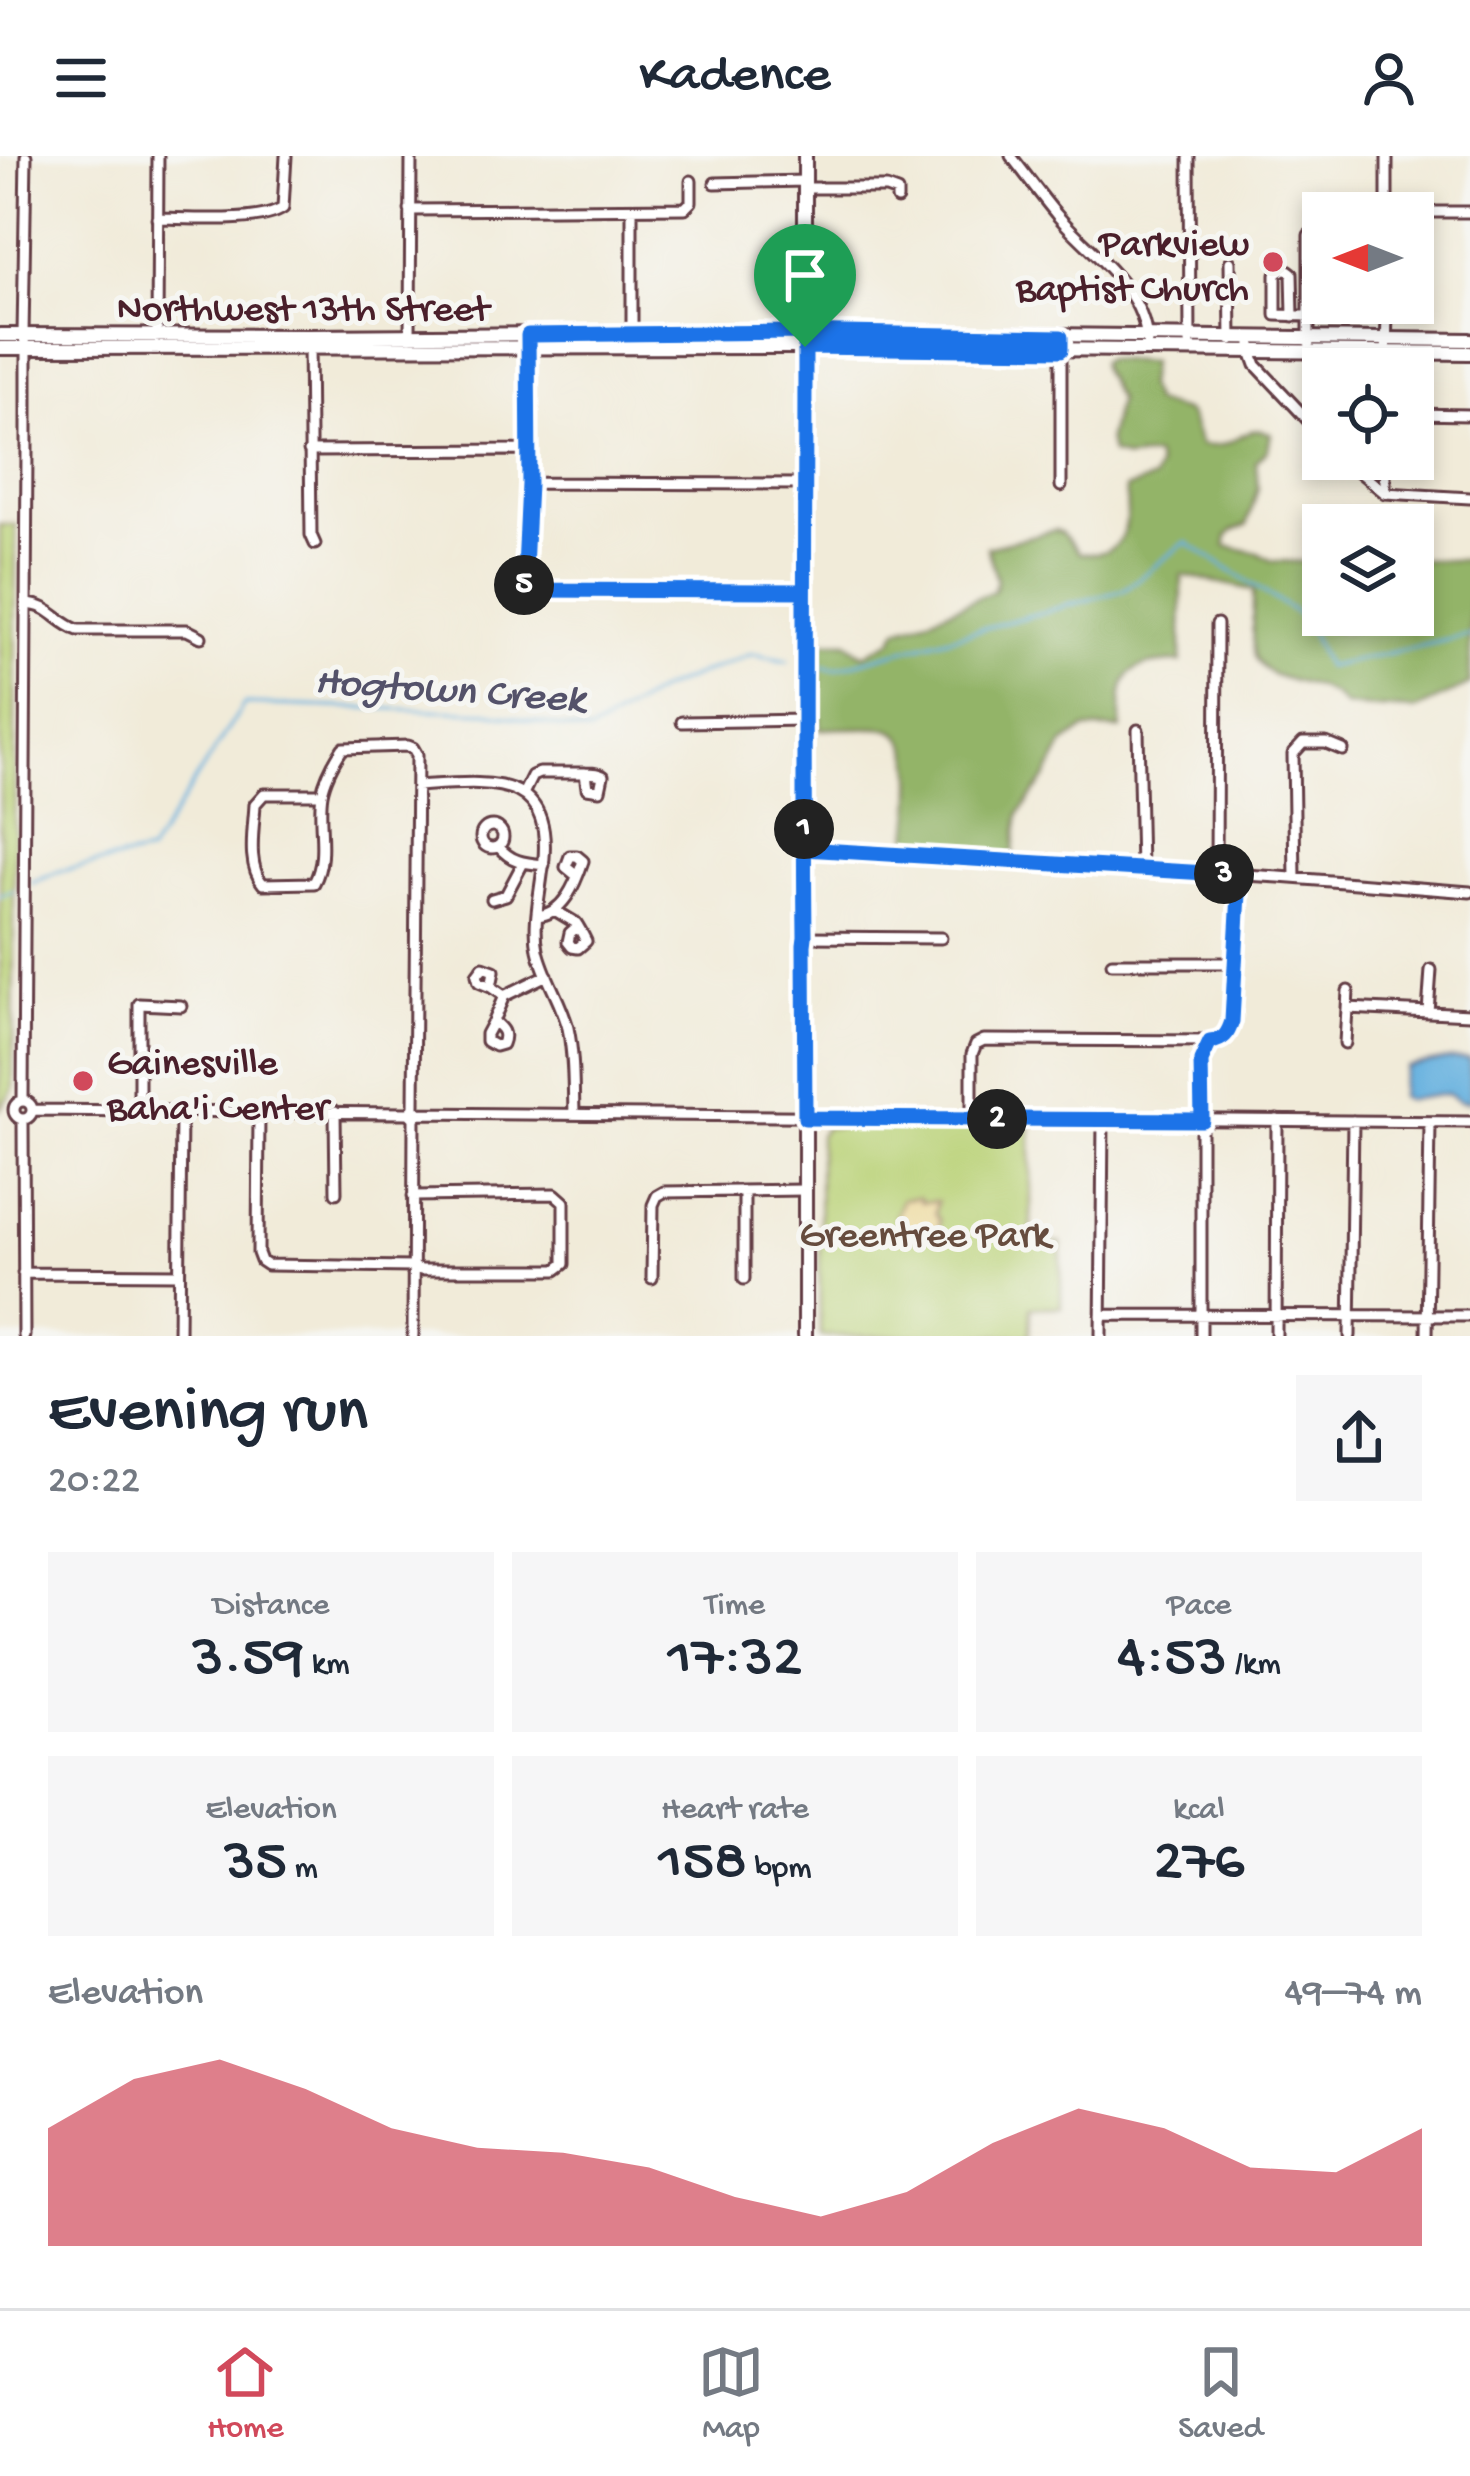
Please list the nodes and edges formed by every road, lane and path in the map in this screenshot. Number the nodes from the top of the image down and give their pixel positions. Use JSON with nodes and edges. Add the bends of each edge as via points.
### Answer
{"nodes":[{"id":1,"x":26,"y":156,"type":"edge"},
{"id":2,"x":158,"y":156,"type":"edge"},
{"id":3,"x":286,"y":156,"type":"edge"},
{"id":4,"x":411,"y":156,"type":"edge"},
{"id":5,"x":805,"y":156,"type":"edge"},
{"id":6,"x":1011,"y":156,"type":"edge"},
{"id":7,"x":1190,"y":156,"type":"edge"},
{"id":8,"x":1387,"y":156,"type":"edge"},
{"id":9,"x":691,"y":182,"type":"dead end"},
{"id":10,"x":715,"y":183,"type":"dead end"},
{"id":11,"x":805,"y":184,"type":"junction"},
{"id":12,"x":1387,"y":192,"type":"edge"},
{"id":13,"x":896,"y":199,"type":"dead end"},
{"id":14,"x":632,"y":209,"type":"junction"},
{"id":15,"x":410,"y":210,"type":"junction"},
{"id":16,"x":1434,"y":212,"type":"edge"},
{"id":17,"x":1470,"y":212,"type":"edge"},
{"id":18,"x":157,"y":218,"type":"junction"},
{"id":19,"x":1230,"y":262,"type":"dead end"},
{"id":20,"x":1293,"y":316,"type":"junction"},
{"id":21,"x":1302,"y":316,"type":"edge"},
{"id":22,"x":1309,"y":324,"type":"edge"},
{"id":23,"x":1387,"y":324,"type":"edge"},
{"id":24,"x":0,"y":335,"type":"edge"},
{"id":25,"x":805,"y":340,"type":"junction"},
{"id":26,"x":1470,"y":340,"type":"edge"},
{"id":27,"x":632,"y":341,"type":"junction"},
{"id":28,"x":25,"y":342,"type":"junction"},
{"id":29,"x":158,"y":342,"type":"junction"},
{"id":30,"x":309,"y":342,"type":"junction"},
{"id":31,"x":410,"y":342,"type":"junction"},
{"id":32,"x":528,"y":342,"type":"junction"},
{"id":33,"x":1061,"y":343,"type":"junction"},
{"id":34,"x":1147,"y":344,"type":"junction"},
{"id":35,"x":1190,"y":344,"type":"junction"},
{"id":36,"x":1231,"y":344,"type":"junction"},
{"id":37,"x":1251,"y":345,"type":"junction"},
{"id":38,"x":1309,"y":345,"type":"junction"},
{"id":39,"x":1387,"y":345,"type":"junction"},
{"id":40,"x":0,"y":348,"type":"edge"},
{"id":41,"x":1387,"y":348,"type":"edge"},
{"id":42,"x":1470,"y":353,"type":"edge"},
{"id":43,"x":1302,"y":414,"type":"edge"},
{"id":44,"x":1434,"y":415,"type":"edge"},
{"id":45,"x":1470,"y":416,"type":"edge"},
{"id":46,"x":528,"y":450,"type":"junction"},
{"id":47,"x":309,"y":451,"type":"junction"},
{"id":48,"x":1369,"y":480,"type":"edge"},
{"id":49,"x":1385,"y":480,"type":"edge"},
{"id":50,"x":529,"y":484,"type":"junction"},
{"id":51,"x":804,"y":484,"type":"junction"},
{"id":52,"x":1061,"y":485,"type":"dead end"},
{"id":53,"x":1385,"y":493,"type":"junction"},
{"id":54,"x":1470,"y":498,"type":"edge"},
{"id":55,"x":315,"y":544,"type":"dead end"},
{"id":56,"x":804,"y":591,"type":"junction"},
{"id":57,"x":26,"y":604,"type":"junction"},
{"id":58,"x":1217,"y":624,"type":"dead end"},
{"id":59,"x":201,"y":637,"type":"dead end"},
{"id":60,"x":804,"y":720,"type":"junction"},
{"id":61,"x":682,"y":722,"type":"dead end"},
{"id":62,"x":1138,"y":730,"type":"dead end"},
{"id":63,"x":1343,"y":749,"type":"dead end"},
{"id":64,"x":585,"y":773,"type":"dead end"},
{"id":65,"x":417,"y":786,"type":"junction"},
{"id":66,"x":322,"y":794,"type":"junction"},
{"id":67,"x":524,"y":794,"type":"junction"},
{"id":68,"x":497,"y":846,"type":"dead end"},
{"id":69,"x":804,"y":849,"type":"junction"},
{"id":70,"x":523,"y":863,"type":"junction"},
{"id":71,"x":544,"y":865,"type":"junction"},
{"id":72,"x":1141,"y":869,"type":"junction"},
{"id":73,"x":1216,"y":873,"type":"junction"},
{"id":74,"x":578,"y":875,"type":"dead end"},
{"id":75,"x":1240,"y":875,"type":"junction"},
{"id":76,"x":1295,"y":878,"type":"junction"},
{"id":77,"x":1470,"y":892,"type":"edge"},
{"id":78,"x":492,"y":899,"type":"dead end"},
{"id":79,"x":556,"y":911,"type":"junction"},
{"id":80,"x":537,"y":916,"type":"junction"},
{"id":81,"x":578,"y":926,"type":"dead end"},
{"id":82,"x":805,"y":937,"type":"junction"},
{"id":83,"x":941,"y":938,"type":"dead end"},
{"id":84,"x":1112,"y":962,"type":"dead end"},
{"id":85,"x":1234,"y":963,"type":"junction"},
{"id":86,"x":1431,"y":970,"type":"dead end"},
{"id":87,"x":548,"y":975,"type":"junction"},
{"id":88,"x":491,"y":987,"type":"dead end"},
{"id":89,"x":1348,"y":992,"type":"dead end"},
{"id":90,"x":504,"y":996,"type":"junction"},
{"id":91,"x":181,"y":1006,"type":"dead end"},
{"id":92,"x":1347,"y":1008,"type":"junction"},
{"id":93,"x":1428,"y":1012,"type":"junction"},
{"id":94,"x":1470,"y":1014,"type":"edge"},
{"id":95,"x":493,"y":1021,"type":"dead end"},
{"id":96,"x":1210,"y":1042,"type":"junction"},
{"id":97,"x":1345,"y":1043,"type":"dead end"},
{"id":98,"x":23,"y":1101,"type":"junction"},
{"id":99,"x":32,"y":1110,"type":"junction"},
{"id":100,"x":139,"y":1111,"type":"junction"},
{"id":101,"x":181,"y":1111,"type":"junction"},
{"id":102,"x":259,"y":1111,"type":"junction"},
{"id":103,"x":335,"y":1111,"type":"junction"},
{"id":104,"x":574,"y":1112,"type":"junction"},
{"id":105,"x":414,"y":1113,"type":"junction"},
{"id":106,"x":0,"y":1114,"type":"edge"},
{"id":107,"x":18,"y":1116,"type":"junction"},
{"id":108,"x":805,"y":1118,"type":"junction"},
{"id":109,"x":972,"y":1119,"type":"junction"},
{"id":110,"x":1103,"y":1120,"type":"junction"},
{"id":111,"x":1202,"y":1120,"type":"junction"},
{"id":112,"x":1277,"y":1120,"type":"junction"},
{"id":113,"x":1353,"y":1121,"type":"junction"},
{"id":114,"x":1430,"y":1122,"type":"junction"},
{"id":115,"x":1470,"y":1122,"type":"edge"},
{"id":116,"x":805,"y":1190,"type":"junction"},
{"id":117,"x":744,"y":1191,"type":"junction"},
{"id":118,"x":336,"y":1193,"type":"dead end"},
{"id":119,"x":413,"y":1196,"type":"junction"},
{"id":120,"x":413,"y":1267,"type":"junction"},
{"id":121,"x":23,"y":1273,"type":"junction"},
{"id":122,"x":179,"y":1274,"type":"junction"},
{"id":123,"x":652,"y":1279,"type":"dead end"},
{"id":124,"x":744,"y":1279,"type":"dead end"},
{"id":125,"x":1101,"y":1315,"type":"junction"},
{"id":126,"x":1201,"y":1315,"type":"junction"},
{"id":127,"x":1277,"y":1315,"type":"junction"},
{"id":128,"x":1351,"y":1315,"type":"junction"},
{"id":129,"x":1428,"y":1315,"type":"junction"},
{"id":130,"x":1470,"y":1316,"type":"edge"},
{"id":131,"x":24,"y":1336,"type":"edge"},
{"id":132,"x":179,"y":1336,"type":"edge"},
{"id":133,"x":413,"y":1336,"type":"edge"},
{"id":134,"x":806,"y":1336,"type":"edge"},
{"id":135,"x":1101,"y":1336,"type":"edge"},
{"id":136,"x":1201,"y":1336,"type":"edge"},
{"id":137,"x":1276,"y":1336,"type":"edge"},
{"id":138,"x":1350,"y":1336,"type":"edge"},
{"id":139,"x":1427,"y":1336,"type":"edge"}],
"edges":[{"from":1,"to":28,"type":"street"},
{"from":2,"to":18,"type":"street"},
{"from":3,"to":18,"type":"street","via":[[277,214]]},
{"from":4,"to":15,"type":"street"},
{"from":5,"to":11,"type":"main road"},
{"from":6,"to":34,"type":"street","via":[[1117,278],[1145,321]]},
{"from":7,"to":35,"type":"street"},
{"from":8,"to":12,"type":"street"},
{"from":9,"to":14,"type":"street","via":[[686,208]]},
{"from":10,"to":11,"type":"street"},
{"from":11,"to":13,"type":"street","via":[[886,188]]},
{"from":11,"to":25,"type":"main road"},
{"from":14,"to":15,"type":"street"},
{"from":14,"to":27,"type":"street"},
{"from":15,"to":31,"type":"street"},
{"from":16,"to":17,"type":"street"},
{"from":18,"to":29,"type":"street"},
{"from":19,"to":36,"type":"street"},
{"from":20,"to":20,"type":"street","via":[[1276,315],[1276,274],[1285,270],[1292,273]]},
{"from":20,"to":21,"type":"street"},
{"from":22,"to":38,"type":"street"},
{"from":23,"to":39,"type":"street"},
{"from":24,"to":28,"type":"main road","name":"Northwest 13th Street"},
{"from":25,"to":27,"type":"main road","name":"Northwest 13th Street"},
{"from":25,"to":33,"type":"main road","name":"Northwest 13th Street"},
{"from":25,"to":51,"type":"main road"},
{"from":26,"to":39,"type":"main road","name":"Northwest 13th Street"},
{"from":27,"to":32,"type":"main road","name":"Northwest 13th Street"},
{"from":28,"to":29,"type":"main road","name":"Northwest 13th Street"},
{"from":28,"to":40,"type":"main road","name":"Northwest 13th Street"},
{"from":28,"to":57,"type":"street"},
{"from":29,"to":30,"type":"main road","name":"Northwest 13th Street"},
{"from":30,"to":31,"type":"main road","name":"Northwest 13th Street"},
{"from":30,"to":47,"type":"street"},
{"from":31,"to":32,"type":"main road","name":"Northwest 13th Street"},
{"from":32,"to":46,"type":"street"},
{"from":33,"to":34,"type":"main road","name":"Northwest 13th Street"},
{"from":33,"to":52,"type":"street"},
{"from":34,"to":35,"type":"main road","name":"Northwest 13th Street"},
{"from":35,"to":36,"type":"main road","name":"Northwest 13th Street"},
{"from":36,"to":37,"type":"main road","name":"Northwest 13th Street"},
{"from":37,"to":38,"type":"main road","name":"Northwest 13th Street"},
{"from":37,"to":43,"type":"street","via":[[1256,365]]},
{"from":38,"to":39,"type":"main road","name":"Northwest 13th Street"},
{"from":39,"to":41,"type":"street"},
{"from":39,"to":42,"type":"main road","name":"Northwest 13th Street"},
{"from":44,"to":45,"type":"street"},
{"from":46,"to":47,"type":"street"},
{"from":46,"to":50,"type":"street"},
{"from":47,"to":55,"type":"street"},
{"from":48,"to":53,"type":"street"},
{"from":49,"to":53,"type":"street"},
{"from":50,"to":51,"type":"street"},
{"from":50,"to":56,"type":"street","via":[[524,588]]},
{"from":51,"to":56,"type":"main road"},
{"from":53,"to":54,"type":"street"},
{"from":56,"to":60,"type":"main road"},
{"from":57,"to":59,"type":"street","via":[[42,605],[78,630],[188,630]]},
{"from":57,"to":98,"type":"street"},
{"from":58,"to":73,"type":"street"},
{"from":60,"to":61,"type":"street"},
{"from":60,"to":69,"type":"main road"},
{"from":62,"to":72,"type":"street"},
{"from":63,"to":76,"type":"street","via":[[1298,746]]},
{"from":64,"to":67,"type":"street","via":[[539,773]]},
{"from":65,"to":66,"type":"street","via":[[413,748],[343,748]]},
{"from":65,"to":67,"type":"street","via":[[494,783]]},
{"from":65,"to":105,"type":"street"},
{"from":66,"to":66,"type":"street","via":[[259,797],[254,843],[263,884],[314,883]]},
{"from":67,"to":71,"type":"street","via":[[545,831]]},
{"from":68,"to":70,"type":"street"},
{"from":69,"to":72,"type":"street"},
{"from":69,"to":82,"type":"main road"},
{"from":70,"to":71,"type":"street"},
{"from":70,"to":78,"type":"street","via":[[506,895]]},
{"from":71,"to":80,"type":"street"},
{"from":72,"to":73,"type":"street"},
{"from":73,"to":75,"type":"street"},
{"from":74,"to":79,"type":"street"},
{"from":75,"to":76,"type":"street"},
{"from":75,"to":85,"type":"street"},
{"from":76,"to":77,"type":"street"},
{"from":79,"to":80,"type":"street"},
{"from":79,"to":81,"type":"street"},
{"from":80,"to":87,"type":"street"},
{"from":82,"to":83,"type":"street"},
{"from":82,"to":108,"type":"main road"},
{"from":84,"to":85,"type":"street"},
{"from":85,"to":96,"type":"street","via":[[1232,1021],[1220,1041]]},
{"from":86,"to":93,"type":"street"},
{"from":87,"to":90,"type":"street"},
{"from":87,"to":104,"type":"street","via":[[572,1051]]},
{"from":88,"to":90,"type":"street"},
{"from":89,"to":92,"type":"street"},
{"from":90,"to":95,"type":"street"},
{"from":91,"to":100,"type":"street","via":[[139,1004]]},
{"from":92,"to":93,"type":"street"},
{"from":92,"to":97,"type":"street"},
{"from":93,"to":94,"type":"street"},
{"from":96,"to":109,"type":"street","via":[[984,1040],[972,1054]]},
{"from":96,"to":111,"type":"street","via":[[1201,1061]]},
{"from":98,"to":99,"type":"street"},
{"from":98,"to":107,"type":"street","via":[[16,1103]]},
{"from":99,"to":100,"type":"street"},
{"from":99,"to":107,"type":"street"},
{"from":100,"to":101,"type":"street"},
{"from":101,"to":102,"type":"street"},
{"from":101,"to":122,"type":"street"},
{"from":102,"to":103,"type":"street"},
{"from":102,"to":120,"type":"street","via":[[261,1262]]},
{"from":103,"to":105,"type":"street"},
{"from":103,"to":118,"type":"street"},
{"from":104,"to":105,"type":"street"},
{"from":104,"to":108,"type":"street"},
{"from":105,"to":119,"type":"street"},
{"from":106,"to":107,"type":"street"},
{"from":107,"to":121,"type":"street"},
{"from":108,"to":109,"type":"street"},
{"from":108,"to":116,"type":"main road"},
{"from":109,"to":110,"type":"street"},
{"from":110,"to":111,"type":"street"},
{"from":110,"to":125,"type":"street"},
{"from":111,"to":112,"type":"street"},
{"from":111,"to":126,"type":"street"},
{"from":112,"to":113,"type":"street"},
{"from":112,"to":127,"type":"street"},
{"from":113,"to":114,"type":"street"},
{"from":113,"to":128,"type":"street"},
{"from":114,"to":115,"type":"street"},
{"from":114,"to":129,"type":"street"},
{"from":116,"to":117,"type":"street"},
{"from":116,"to":134,"type":"main road"},
{"from":117,"to":123,"type":"street","via":[[657,1196]]},
{"from":117,"to":124,"type":"street"},
{"from":119,"to":120,"type":"street"},
{"from":119,"to":120,"type":"street","via":[[555,1194],[564,1202],[566,1238],[556,1270]]},
{"from":120,"to":133,"type":"street"},
{"from":121,"to":122,"type":"street"},
{"from":121,"to":131,"type":"street"},
{"from":122,"to":132,"type":"street"},
{"from":125,"to":126,"type":"street"},
{"from":125,"to":135,"type":"street"},
{"from":126,"to":127,"type":"street"},
{"from":126,"to":136,"type":"street"},
{"from":127,"to":128,"type":"street"},
{"from":127,"to":137,"type":"street"},
{"from":128,"to":129,"type":"street"},
{"from":128,"to":138,"type":"street"},
{"from":129,"to":130,"type":"street"},
{"from":129,"to":139,"type":"street"}]}
